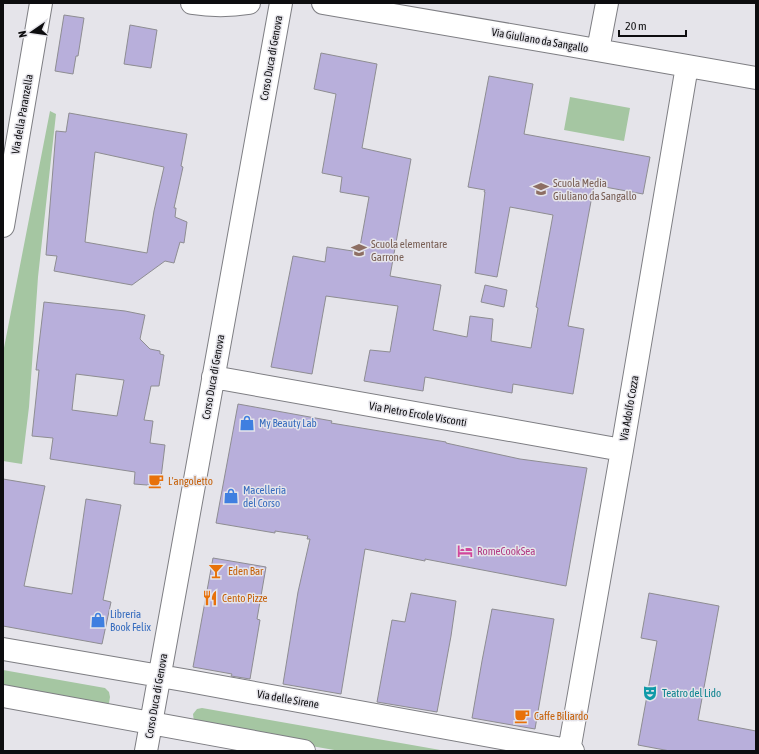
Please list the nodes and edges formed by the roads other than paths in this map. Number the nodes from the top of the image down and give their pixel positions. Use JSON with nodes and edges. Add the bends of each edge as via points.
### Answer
{"nodes":[{"id":1,"x":42,"y":3,"type":"edge"},
{"id":2,"x":192,"y":3,"type":"edge"},
{"id":3,"x":249,"y":3,"type":"edge"},
{"id":4,"x":280,"y":3,"type":"edge"},
{"id":5,"x":323,"y":3,"type":"edge"},
{"id":6,"x":607,"y":3,"type":"edge"},
{"id":7,"x":598,"y":50,"type":"junction"},
{"id":8,"x":687,"y":66,"type":"junction"},
{"id":9,"x":756,"y":78,"type":"edge"},
{"id":10,"x":3,"y":226,"type":"edge"},
{"id":11,"x":213,"y":377,"type":"junction"},
{"id":12,"x":622,"y":450,"type":"junction"},
{"id":13,"x":3,"y":649,"type":"edge"},
{"id":14,"x":160,"y":676,"type":"junction"},
{"id":15,"x":3,"y":696,"type":"edge"},
{"id":16,"x":151,"y":724,"type":"junction"},
{"id":17,"x":146,"y":751,"type":"edge"},
{"id":18,"x":304,"y":751,"type":"edge"},
{"id":19,"x":570,"y":751,"type":"edge"}],
"edges":[{"from":1,"to":10,"type":"street","name":"Via della Paranzella"},
{"from":2,"to":3,"type":"street","via":[[225,6]]},
{"from":4,"to":11,"type":"street","name":"Corso Duca di Genova"},
{"from":5,"to":7,"type":"street","name":"Via Giuliano da Sangallo"},
{"from":6,"to":7,"type":"street"},
{"from":7,"to":8,"type":"street","name":"Via Giuliano da Sangallo"},
{"from":8,"to":9,"type":"street","name":"Via Giuliano da Sangallo"},
{"from":8,"to":12,"type":"street","name":"Via Adolfo Cozza"},
{"from":11,"to":12,"type":"street","name":"Via Pietro Ercole Visconti"},
{"from":11,"to":14,"type":"street","name":"Corso Duca di Genova"},
{"from":12,"to":19,"type":"street","name":"Via Adolfo Cozza"},
{"from":13,"to":14,"type":"street","name":"Via delle Sirene"},
{"from":14,"to":16,"type":"street","name":"Corso Duca di Genova"},
{"from":14,"to":19,"type":"street","name":"Via delle Sirene"},
{"from":15,"to":16,"type":"street"},
{"from":16,"to":17,"type":"street","name":"Corso Duca di Genova"},
{"from":16,"to":18,"type":"street"}]}
